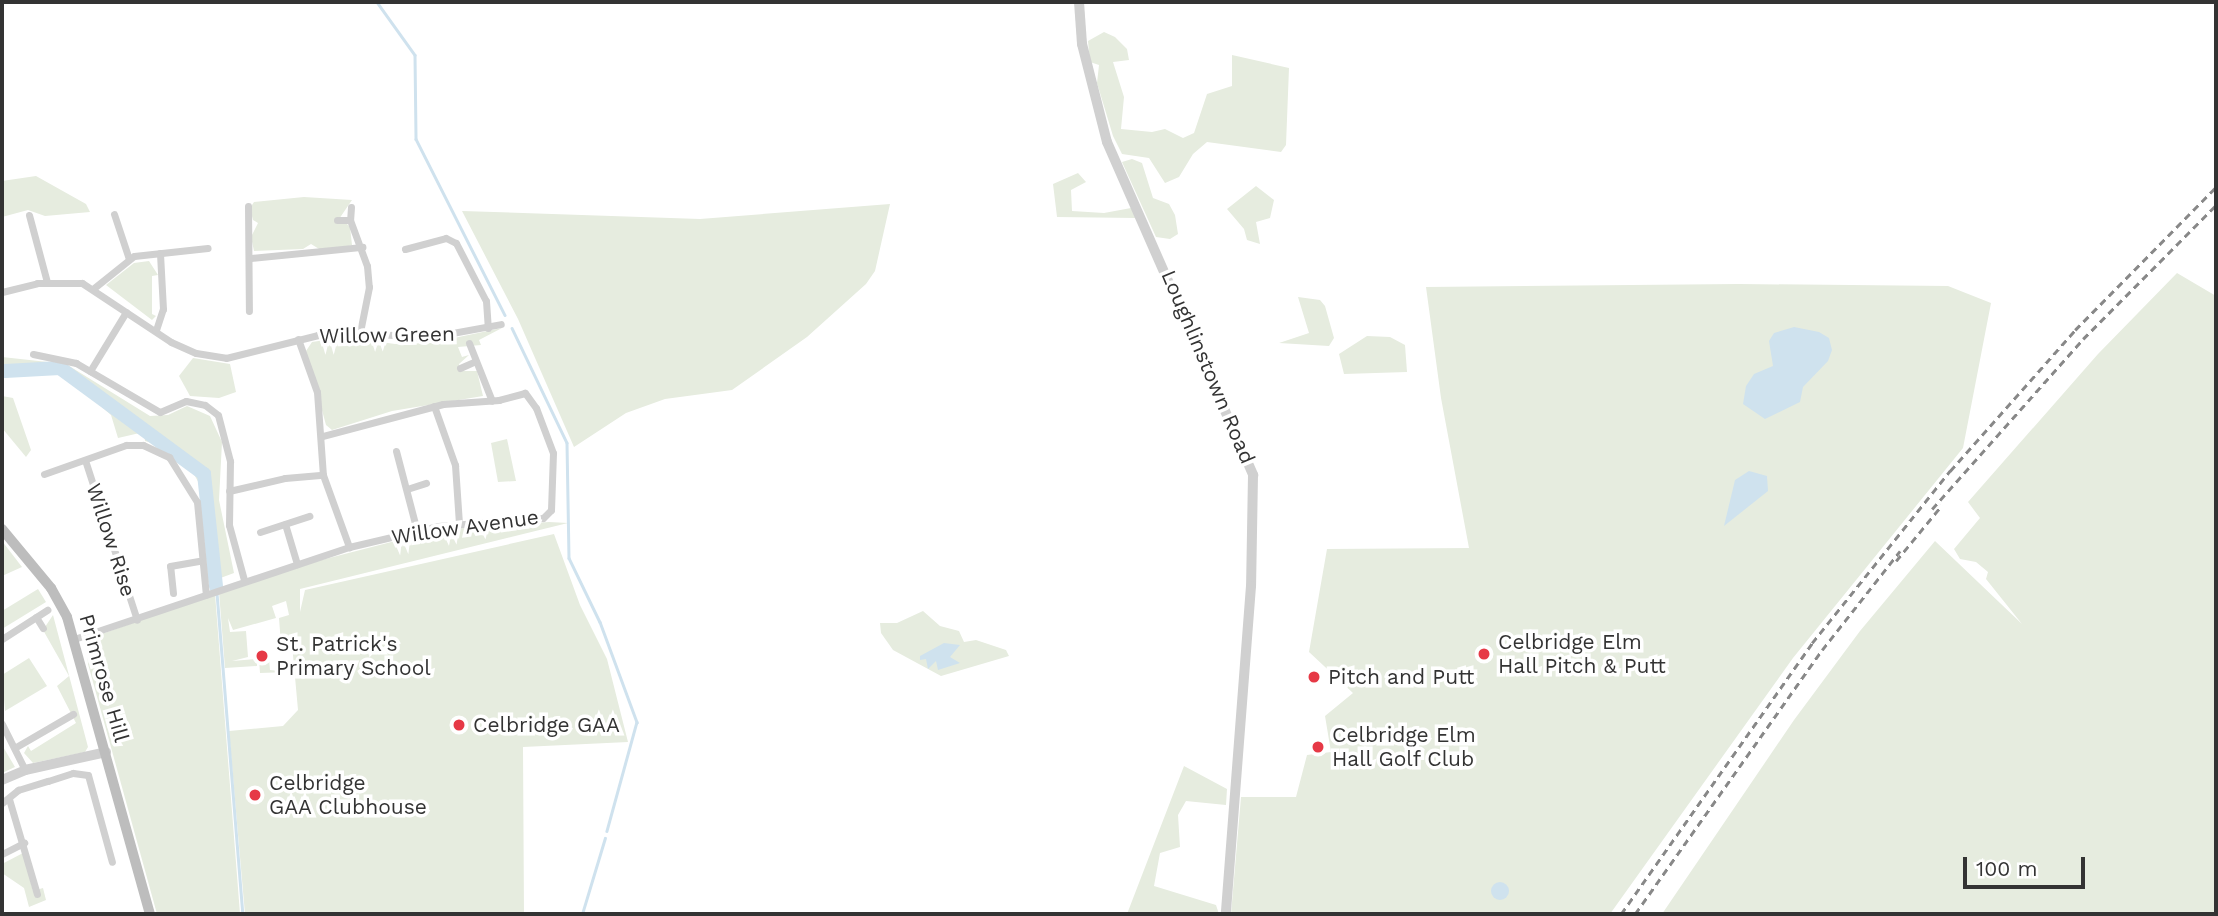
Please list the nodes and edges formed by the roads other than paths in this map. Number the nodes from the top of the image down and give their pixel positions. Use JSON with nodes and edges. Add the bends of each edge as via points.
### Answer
{"nodes":[{"id":1,"x":1079,"y":2,"type":"edge"},
{"id":2,"x":248,"y":206,"type":"dead end"},
{"id":3,"x":351,"y":207,"type":"dead end"},
{"id":4,"x":114,"y":214,"type":"dead end"},
{"id":5,"x":29,"y":215,"type":"dead end"},
{"id":6,"x":337,"y":220,"type":"dead end"},
{"id":7,"x":350,"y":220,"type":"junction"},
{"id":8,"x":362,"y":247,"type":"junction"},
{"id":9,"x":208,"y":248,"type":"dead end"},
{"id":10,"x":405,"y":249,"type":"dead end"},
{"id":11,"x":160,"y":254,"type":"junction"},
{"id":12,"x":251,"y":258,"type":"junction"},
{"id":13,"x":129,"y":259,"type":"junction"},
{"id":14,"x":47,"y":282,"type":"junction"},
{"id":15,"x":94,"y":288,"type":"junction"},
{"id":16,"x":2,"y":292,"type":"edge"},
{"id":17,"x":249,"y":311,"type":"dead end"},
{"id":18,"x":126,"y":312,"type":"junction"},
{"id":19,"x":502,"y":324,"type":"dead end"},
{"id":20,"x":488,"y":328,"type":"junction"},
{"id":21,"x":156,"y":330,"type":"junction"},
{"id":22,"x":360,"y":332,"type":"junction"},
{"id":23,"x":298,"y":339,"type":"junction"},
{"id":24,"x":469,"y":343,"type":"dead end"},
{"id":25,"x":33,"y":354,"type":"dead end"},
{"id":26,"x":476,"y":361,"type":"junction"},
{"id":27,"x":460,"y":368,"type":"dead end"},
{"id":28,"x":90,"y":371,"type":"junction"},
{"id":29,"x":492,"y":401,"type":"junction"},
{"id":30,"x":434,"y":406,"type":"junction"},
{"id":31,"x":323,"y":436,"type":"junction"},
{"id":32,"x":396,"y":451,"type":"dead end"},
{"id":33,"x":85,"y":460,"type":"junction"},
{"id":34,"x":44,"y":474,"type":"dead end"},
{"id":35,"x":323,"y":475,"type":"junction"},
{"id":36,"x":426,"y":483,"type":"dead end"},
{"id":37,"x":407,"y":489,"type":"junction"},
{"id":38,"x":229,"y":491,"type":"junction"},
{"id":39,"x":309,"y":516,"type":"dead end"},
{"id":40,"x":285,"y":524,"type":"junction"},
{"id":41,"x":459,"y":524,"type":"junction"},
{"id":42,"x":2,"y":530,"type":"edge"},
{"id":43,"x":417,"y":531,"type":"junction"},
{"id":44,"x":260,"y":532,"type":"dead end"},
{"id":45,"x":349,"y":547,"type":"junction"},
{"id":46,"x":199,"y":561,"type":"junction"},
{"id":47,"x":297,"y":564,"type":"junction"},
{"id":48,"x":244,"y":580,"type":"junction"},
{"id":49,"x":173,"y":593,"type":"dead end"},
{"id":50,"x":206,"y":595,"type":"junction"},
{"id":51,"x":47,"y":610,"type":"dead end"},
{"id":52,"x":37,"y":617,"type":"junction"},
{"id":53,"x":137,"y":620,"type":"junction"},
{"id":54,"x":43,"y":628,"type":"dead end"},
{"id":55,"x":2,"y":639,"type":"edge"},
{"id":56,"x":74,"y":639,"type":"junction"},
{"id":57,"x":73,"y":714,"type":"dead end"},
{"id":58,"x":2,"y":724,"type":"edge"},
{"id":59,"x":16,"y":747,"type":"junction"},
{"id":60,"x":106,"y":752,"type":"junction"},
{"id":61,"x":25,"y":770,"type":"junction"},
{"id":62,"x":2,"y":780,"type":"edge"},
{"id":63,"x":6,"y":801,"type":"edge"},
{"id":64,"x":24,"y":843,"type":"junction"},
{"id":65,"x":2,"y":855,"type":"edge"},
{"id":66,"x":112,"y":862,"type":"dead end"},
{"id":67,"x":37,"y":894,"type":"dead end"},
{"id":68,"x":150,"y":914,"type":"edge"},
{"id":69,"x":1226,"y":914,"type":"edge"}],
"edges":[{"from":1,"to":69,"type":"street","name":"Loughlinstown Road","via":[[1082,44],[1107,142],[1253,475],[1251,586]]},
{"from":2,"to":12,"type":"street"},
{"from":3,"to":7,"type":"street"},
{"from":4,"to":13,"type":"street"},
{"from":5,"to":14,"type":"street"},
{"from":6,"to":7,"type":"street"},
{"from":7,"to":8,"type":"street"},
{"from":8,"to":12,"type":"street"},
{"from":8,"to":22,"type":"street","via":[[369,287]]},
{"from":9,"to":11,"type":"street"},
{"from":10,"to":20,"type":"street","via":[[446,238],[456,243],[486,301]]},
{"from":11,"to":13,"type":"street"},
{"from":11,"to":21,"type":"street","via":[[163,309]]},
{"from":12,"to":17,"type":"street"},
{"from":13,"to":15,"type":"street"},
{"from":14,"to":15,"type":"street","name":"Willow Green","via":[[66,280]]},
{"from":14,"to":16,"type":"street","name":"Willow Green"},
{"from":15,"to":18,"type":"street","name":"Willow Green"},
{"from":18,"to":21,"type":"street","name":"Willow Green"},
{"from":18,"to":28,"type":"street"},
{"from":19,"to":20,"type":"street","name":"Willow Green"},
{"from":20,"to":22,"type":"street","name":"Willow Green","via":[[425,338]]},
{"from":21,"to":23,"type":"street","name":"Willow Green","via":[[195,353],[226,358]]},
{"from":22,"to":23,"type":"street","name":"Willow Green"},
{"from":23,"to":31,"type":"street","via":[[317,392]]},
{"from":24,"to":26,"type":"street"},
{"from":25,"to":28,"type":"street","via":[[64,358]]},
{"from":26,"to":27,"type":"street"},
{"from":26,"to":29,"type":"street"},
{"from":28,"to":38,"type":"street","via":[[160,412],[186,401],[205,405],[218,415],[230,461]]},
{"from":29,"to":30,"type":"street"},
{"from":29,"to":41,"type":"street","name":"Willow Avenue","via":[[525,393],[536,408],[553,453],[555,480],[549,514]]},
{"from":30,"to":31,"type":"street"},
{"from":30,"to":41,"type":"street","via":[[455,465]]},
{"from":31,"to":35,"type":"street"},
{"from":32,"to":37,"type":"street"},
{"from":33,"to":34,"type":"street","name":"Willow Rise"},
{"from":33,"to":46,"type":"street","name":"Willow Rise","via":[[126,445],[143,445],[169,457],[197,502]]},
{"from":33,"to":53,"type":"street","name":"Willow Rise"},
{"from":35,"to":38,"type":"street"},
{"from":35,"to":45,"type":"street"},
{"from":36,"to":37,"type":"street"},
{"from":37,"to":43,"type":"street"},
{"from":38,"to":48,"type":"street","via":[[229,525]]},
{"from":39,"to":40,"type":"street"},
{"from":40,"to":44,"type":"street"},
{"from":40,"to":47,"type":"street"},
{"from":41,"to":43,"type":"street","name":"Willow Avenue"},
{"from":42,"to":56,"type":"main road","name":"Primrose Hill","via":[[51,588]]},
{"from":43,"to":45,"type":"street","name":"Willow Avenue"},
{"from":45,"to":47,"type":"street","name":"Willow Avenue"},
{"from":46,"to":49,"type":"street","name":"Willow Rise","via":[[170,566],[167,571]]},
{"from":46,"to":50,"type":"street","name":"Willow Rise"},
{"from":47,"to":48,"type":"street","name":"Willow Avenue"},
{"from":48,"to":50,"type":"street","name":"Willow Avenue"},
{"from":50,"to":53,"type":"street","name":"Willow Avenue"},
{"from":51,"to":52,"type":"street"},
{"from":52,"to":54,"type":"street"},
{"from":52,"to":55,"type":"street"},
{"from":53,"to":56,"type":"street","name":"Willow Avenue"},
{"from":56,"to":60,"type":"main road","name":"Primrose Hill"},
{"from":57,"to":59,"type":"street"},
{"from":58,"to":59,"type":"street"},
{"from":59,"to":61,"type":"street"},
{"from":60,"to":61,"type":"street"},
{"from":60,"to":68,"type":"main road","name":"Primrose Hill"},
{"from":61,"to":62,"type":"street"},
{"from":63,"to":64,"type":"street"},
{"from":63,"to":66,"type":"street","via":[[18,790],[73,773],[88,775]]},
{"from":64,"to":65,"type":"street"},
{"from":64,"to":67,"type":"street"}]}
